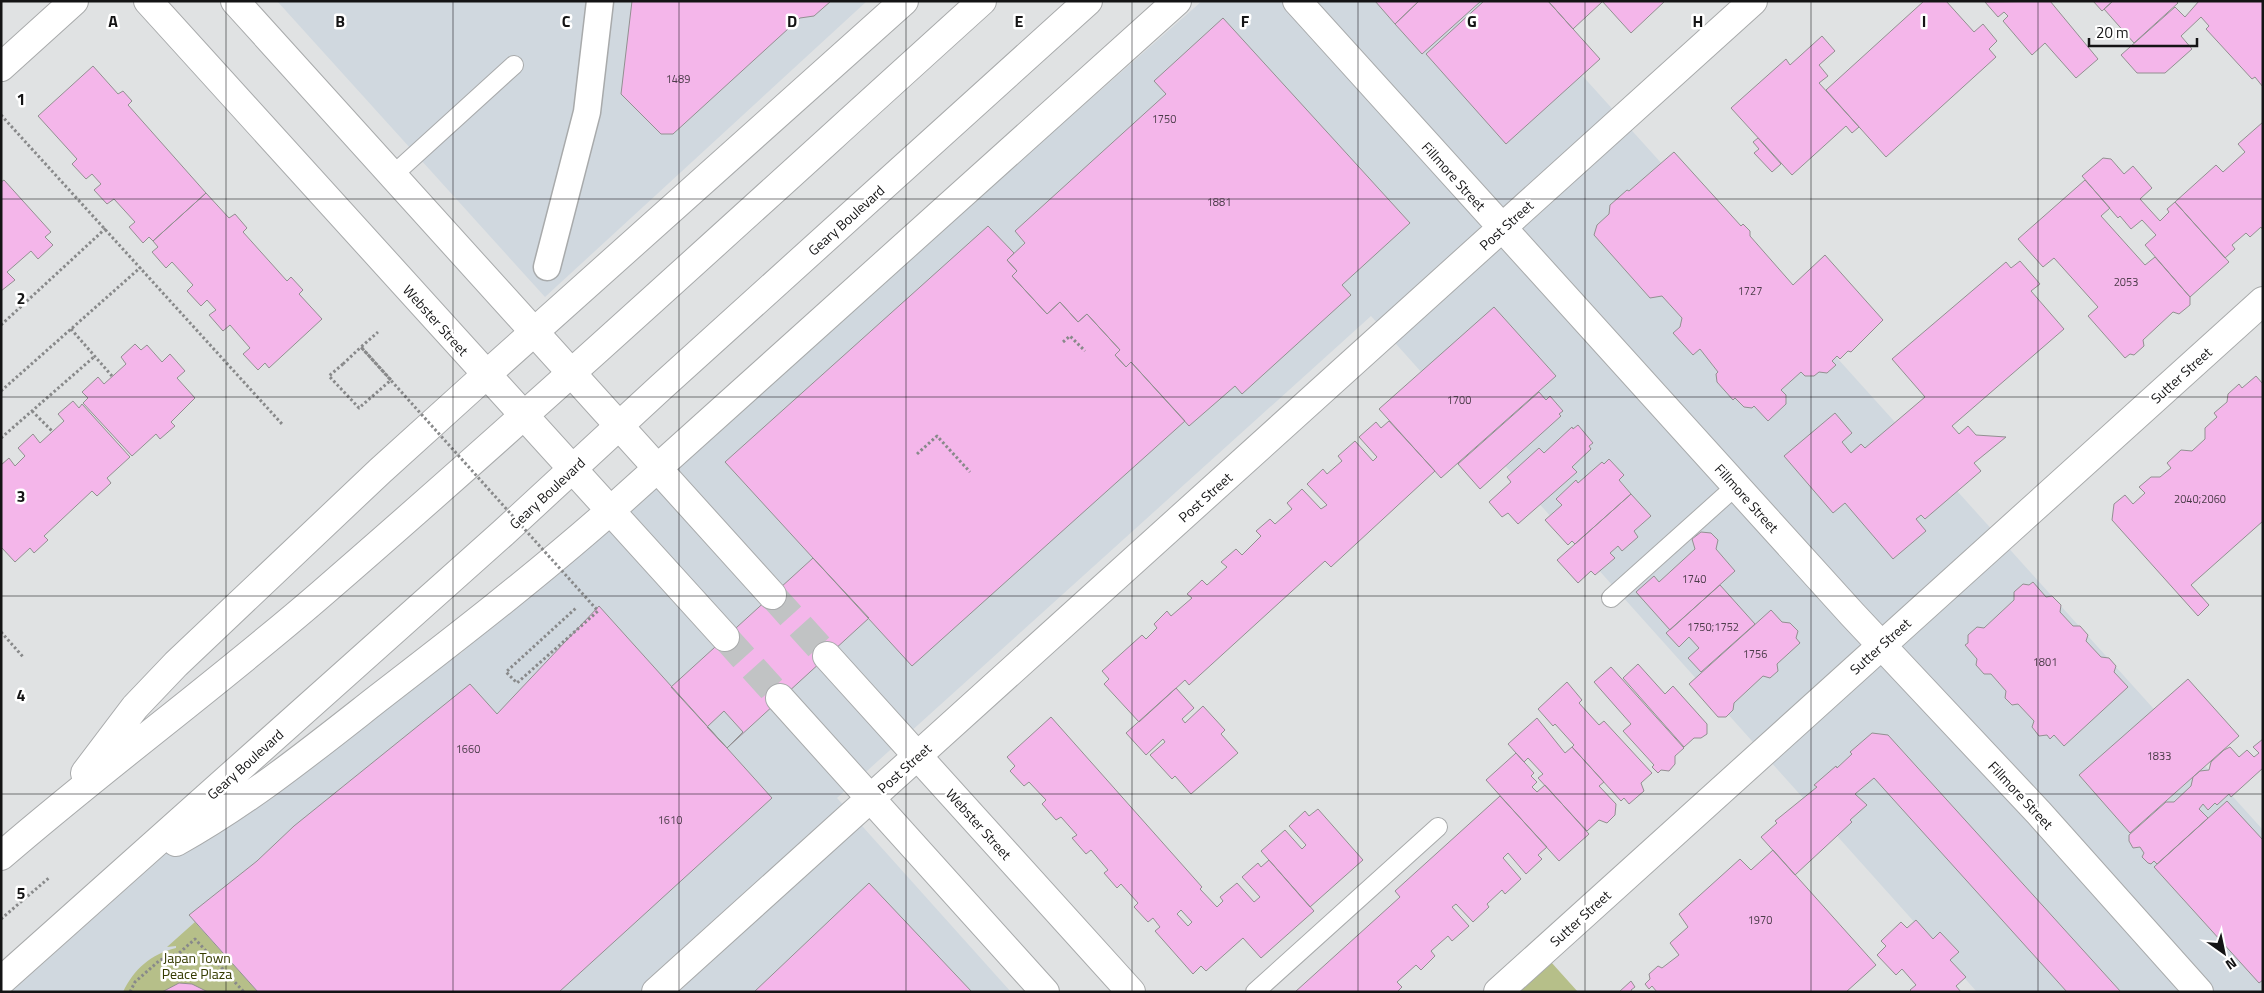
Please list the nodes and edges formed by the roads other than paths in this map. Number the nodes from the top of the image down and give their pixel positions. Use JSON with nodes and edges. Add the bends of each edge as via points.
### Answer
{"nodes":[{"id":1,"x":74,"y":1,"type":"edge"},
{"id":2,"x":148,"y":1,"type":"edge"},
{"id":3,"x":235,"y":1,"type":"edge"},
{"id":4,"x":600,"y":1,"type":"edge"},
{"id":5,"x":904,"y":1,"type":"edge"},
{"id":6,"x":982,"y":1,"type":"edge"},
{"id":7,"x":1088,"y":1,"type":"edge"},
{"id":8,"x":1177,"y":1,"type":"edge"},
{"id":9,"x":1297,"y":1,"type":"edge"},
{"id":10,"x":1753,"y":1,"type":"edge"},
{"id":11,"x":514,"y":66,"type":"dead end"},
{"id":12,"x":1,"y":67,"type":"edge"},
{"id":13,"x":393,"y":175,"type":"junction"},
{"id":14,"x":1502,"y":228,"type":"junction"},
{"id":15,"x":547,"y":267,"type":"dead end"},
{"id":16,"x":2263,"y":301,"type":"edge"},
{"id":17,"x":534,"y":332,"type":"junction"},
{"id":18,"x":571,"y":372,"type":"junction"},
{"id":19,"x":486,"y":375,"type":"junction"},
{"id":20,"x":523,"y":416,"type":"junction"},
{"id":21,"x":619,"y":426,"type":"junction"},
{"id":22,"x":658,"y":468,"type":"junction"},
{"id":23,"x":572,"y":470,"type":"junction"},
{"id":24,"x":1736,"y":486,"type":"junction"},
{"id":25,"x":610,"y":511,"type":"junction"},
{"id":26,"x":772,"y":595,"type":"tunnel mouth"},
{"id":27,"x":1611,"y":598,"type":"dead end"},
{"id":28,"x":725,"y":638,"type":"tunnel mouth"},
{"id":29,"x":1881,"y":646,"type":"junction"},
{"id":30,"x":827,"y":656,"type":"tunnel mouth"},
{"id":31,"x":780,"y":698,"type":"tunnel mouth"},
{"id":32,"x":918,"y":756,"type":"junction"},
{"id":33,"x":870,"y":798,"type":"junction"},
{"id":34,"x":66,"y":800,"type":"junction"},
{"id":35,"x":1438,"y":827,"type":"dead end"},
{"id":36,"x":1,"y":856,"type":"edge"},
{"id":37,"x":130,"y":866,"type":"junction"},
{"id":38,"x":1,"y":981,"type":"edge"},
{"id":39,"x":656,"y":992,"type":"edge"},
{"id":40,"x":1046,"y":992,"type":"edge"},
{"id":41,"x":1131,"y":992,"type":"edge"},
{"id":42,"x":1255,"y":992,"type":"edge"},
{"id":43,"x":1498,"y":992,"type":"edge"},
{"id":44,"x":2199,"y":992,"type":"edge"}],
"edges":[{"from":1,"to":12,"type":"main road"},
{"from":2,"to":19,"type":"main road","name":"Webster Street"},
{"from":3,"to":13,"type":"main road"},
{"from":4,"to":15,"type":"street","via":[[587,112]]},
{"from":5,"to":17,"type":"main road"},
{"from":6,"to":18,"type":"main road"},
{"from":7,"to":21,"type":"main road","name":"Geary Boulevard"},
{"from":8,"to":22,"type":"main road"},
{"from":9,"to":14,"type":"main road","name":"Fillmore Street"},
{"from":10,"to":14,"type":"main road","name":"Post Street"},
{"from":11,"to":13,"type":"lane"},
{"from":13,"to":17,"type":"main road"},
{"from":14,"to":24,"type":"main road","name":"Fillmore Street"},
{"from":14,"to":32,"type":"main road","name":"Post Street"},
{"from":16,"to":29,"type":"main road","name":"Sutter Street"},
{"from":17,"to":18,"type":"main road"},
{"from":17,"to":19,"type":"main road"},
{"from":18,"to":20,"type":"main road"},
{"from":18,"to":21,"type":"main road"},
{"from":19,"to":20,"type":"main road","name":"Webster Street"},
{"from":19,"to":34,"type":"main road","via":[[176,664],[135,707]]},
{"from":20,"to":23,"type":"main road","name":"Webster Street"},
{"from":20,"to":34,"type":"main road","via":[[317,597]]},
{"from":21,"to":22,"type":"main road"},
{"from":21,"to":23,"type":"main road","name":"Geary Boulevard"},
{"from":22,"to":25,"type":"main road"},
{"from":22,"to":26,"type":"main road"},
{"from":23,"to":25,"type":"main road","name":"Webster Street"},
{"from":23,"to":37,"type":"main road","name":"Geary Boulevard"},
{"from":24,"to":27,"type":"lane"},
{"from":24,"to":29,"type":"main road","name":"Fillmore Street"},
{"from":25,"to":28,"type":"main road","name":"Webster Street"},
{"from":25,"to":37,"type":"main road","via":[[506,599],[281,774],[192,833]]},
{"from":29,"to":43,"type":"main road","name":"Sutter Street"},
{"from":29,"to":44,"type":"main road","name":"Fillmore Street","via":[[2039,813]]},
{"from":30,"to":32,"type":"main road","name":"Webster Street"},
{"from":31,"to":33,"type":"main road"},
{"from":32,"to":33,"type":"main road","name":"Post Street"},
{"from":32,"to":41,"type":"main road","name":"Webster Street"},
{"from":33,"to":39,"type":"main road","name":"Post Street"},
{"from":33,"to":40,"type":"main road"},
{"from":34,"to":36,"type":"main road"},
{"from":35,"to":42,"type":"lane"},
{"from":37,"to":38,"type":"main road","name":"Geary Boulevard"}]}
